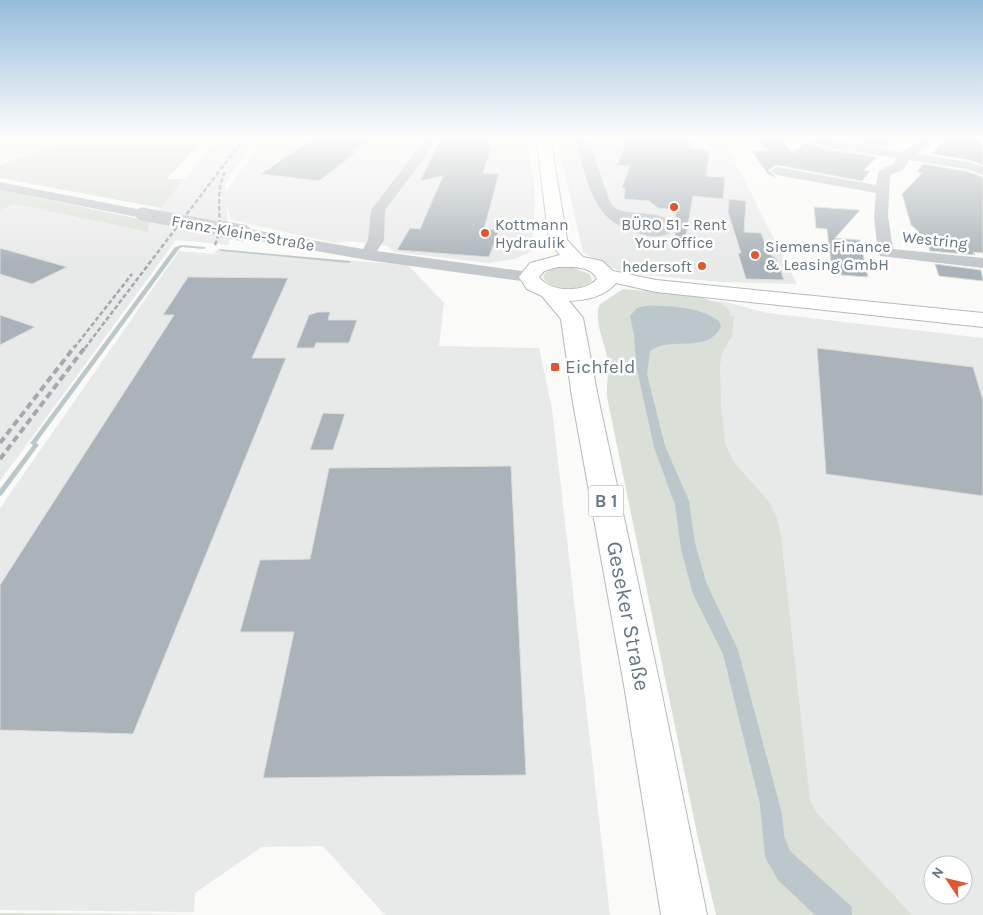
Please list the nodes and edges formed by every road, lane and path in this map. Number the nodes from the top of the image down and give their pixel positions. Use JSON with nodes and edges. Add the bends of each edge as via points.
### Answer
{"nodes":[{"id":1,"x":402,"y":179,"type":"edge"},
{"id":2,"x":551,"y":179,"type":"edge"},
{"id":3,"x":595,"y":179,"type":"edge"},
{"id":4,"x":819,"y":179,"type":"edge"},
{"id":5,"x":883,"y":179,"type":"edge"},
{"id":6,"x":0,"y":186,"type":"edge"},
{"id":7,"x":882,"y":190,"type":"junction"},
{"id":8,"x":616,"y":214,"type":"dead end"},
{"id":9,"x":558,"y":241,"type":"junction"},
{"id":10,"x":367,"y":256,"type":"junction"},
{"id":11,"x":576,"y":261,"type":"junction"},
{"id":12,"x":983,"y":263,"type":"edge"},
{"id":13,"x":537,"y":269,"type":"junction"},
{"id":14,"x":599,"y":285,"type":"junction"},
{"id":15,"x":550,"y":293,"type":"junction"},
{"id":16,"x":572,"y":318,"type":"junction"},
{"id":17,"x":983,"y":320,"type":"edge"},
{"id":18,"x":684,"y":915,"type":"edge"}],
"edges":[{"from":1,"to":10,"type":"street","via":[[378,210],[376,240]]},
{"from":2,"to":9,"type":"main road"},
{"from":3,"to":8,"type":"street","via":[[603,204]]},
{"from":4,"to":7,"type":"street"},
{"from":5,"to":7,"type":"street","name":"Westring"},
{"from":6,"to":10,"type":"street","name":"Franz-Kleine-Straße","bridge":true},
{"from":7,"to":12,"type":"street","name":"Westring","via":[[881,216],[886,252]]},
{"from":9,"to":11,"type":"main road"},
{"from":9,"to":13,"type":"main road"},
{"from":10,"to":13,"type":"street","name":"Franz-Kleine-Straße","via":[[487,270]]},
{"from":11,"to":13,"type":"main road"},
{"from":11,"to":14,"type":"main road","via":[[600,269]]},
{"from":13,"to":15,"type":"main road","via":[[536,287]]},
{"from":14,"to":15,"type":"main road","via":[[567,295]]},
{"from":14,"to":16,"type":"main road"},
{"from":14,"to":17,"type":"main road","via":[[656,286]]},
{"from":15,"to":16,"type":"main road"},
{"from":16,"to":18,"type":"main road","name":"Geseker Straße","number":"B 1"}]}
